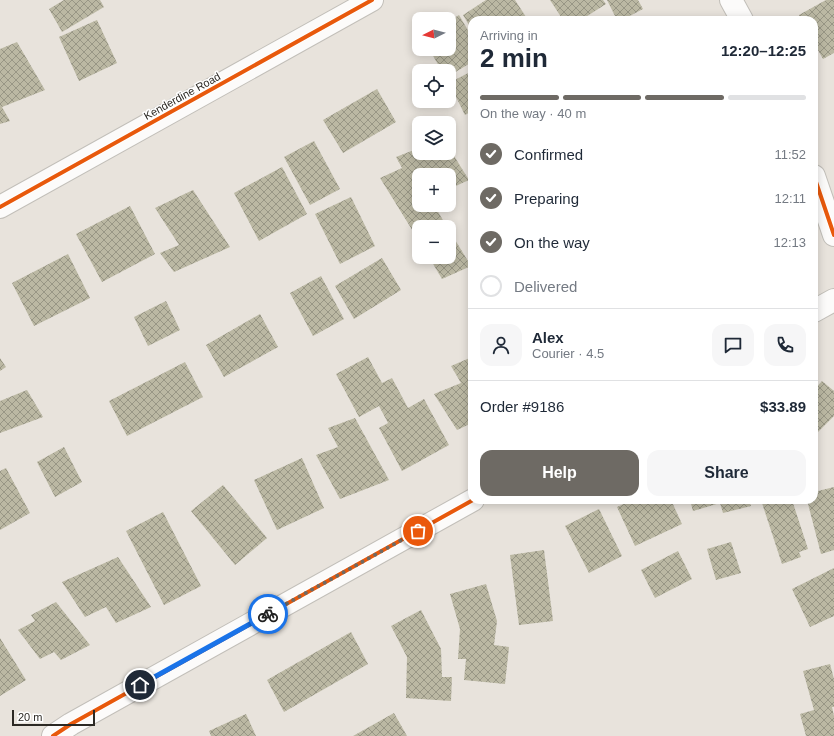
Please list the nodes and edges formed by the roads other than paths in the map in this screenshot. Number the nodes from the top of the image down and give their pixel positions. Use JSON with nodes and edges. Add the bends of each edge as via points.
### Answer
{"nodes":[{"id":1,"x":372,"y":0,"type":"edge"},
{"id":2,"x":731,"y":0,"type":"edge"},
{"id":3,"x":740,"y":16,"type":"edge"},
{"id":4,"x":818,"y":188,"type":"edge"},
{"id":5,"x":0,"y":207,"type":"edge"},
{"id":6,"x":834,"y":235,"type":"edge"},
{"id":7,"x":834,"y":300,"type":"edge"},
{"id":8,"x":818,"y":309,"type":"edge"},
{"id":9,"x":468,"y":503,"type":"edge"},
{"id":10,"x":53,"y":736,"type":"edge"}],
"edges":[{"from":1,"to":5,"type":"street","name":"Kenderdine Road"},
{"from":2,"to":3,"type":"street"},
{"from":4,"to":6,"type":"street"},
{"from":7,"to":8,"type":"street"},
{"from":9,"to":10,"type":"street"}]}
